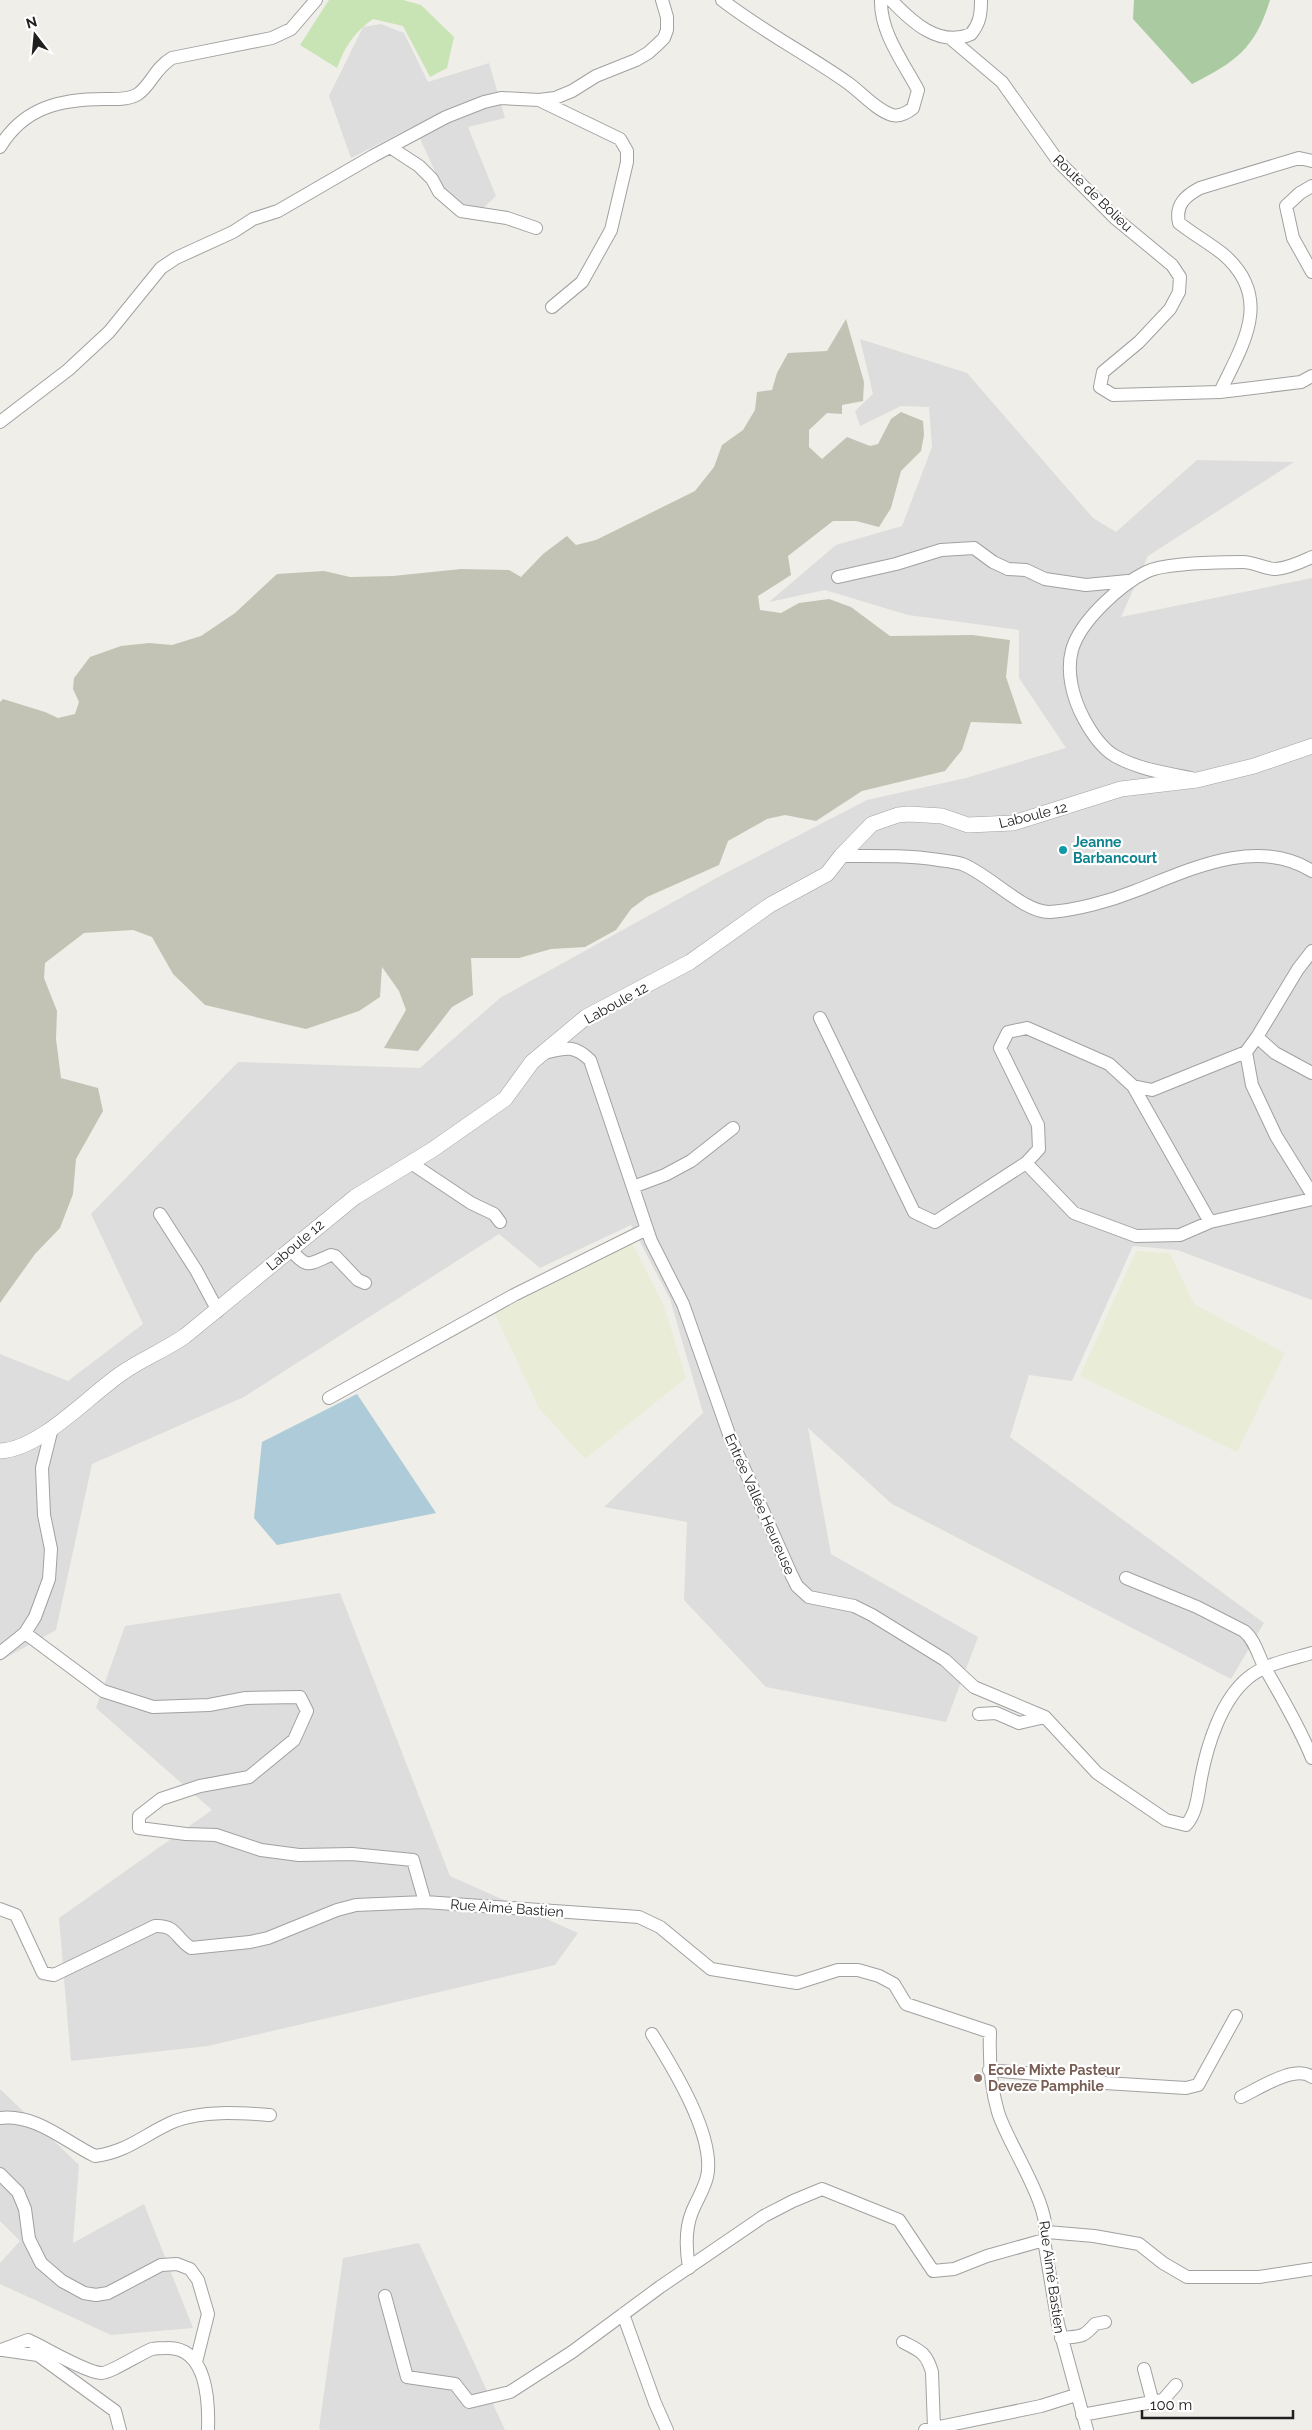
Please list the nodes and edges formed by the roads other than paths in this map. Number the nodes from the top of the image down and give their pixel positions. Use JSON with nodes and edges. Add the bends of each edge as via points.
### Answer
{"nodes":[{"id":1,"x":316,"y":0,"type":"edge"},
{"id":2,"x":662,"y":0,"type":"edge"},
{"id":3,"x":722,"y":0,"type":"edge"},
{"id":4,"x":881,"y":0,"type":"edge"},
{"id":5,"x":891,"y":0,"type":"edge"},
{"id":6,"x":980,"y":0,"type":"edge"},
{"id":7,"x":950,"y":38,"type":"junction"},
{"id":8,"x":539,"y":100,"type":"junction"},
{"id":9,"x":390,"y":146,"type":"junction"},
{"id":10,"x":0,"y":147,"type":"edge"},
{"id":11,"x":1312,"y":162,"type":"edge"},
{"id":12,"x":1312,"y":186,"type":"edge"},
{"id":13,"x":536,"y":228,"type":"dead end"},
{"id":14,"x":1312,"y":272,"type":"edge"},
{"id":15,"x":552,"y":307,"type":"dead end"},
{"id":16,"x":1312,"y":376,"type":"edge"},
{"id":17,"x":1220,"y":392,"type":"junction"},
{"id":18,"x":0,"y":422,"type":"edge"},
{"id":19,"x":1312,"y":557,"type":"edge"},
{"id":20,"x":838,"y":577,"type":"dead end"},
{"id":21,"x":1128,"y":581,"type":"junction"},
{"id":22,"x":1312,"y":746,"type":"edge"},
{"id":23,"x":1197,"y":780,"type":"junction"},
{"id":24,"x":841,"y":856,"type":"junction"},
{"id":25,"x":1312,"y":871,"type":"edge"},
{"id":26,"x":1311,"y":950,"type":"edge"},
{"id":27,"x":820,"y":1018,"type":"dead end"},
{"id":28,"x":1257,"y":1037,"type":"junction"},
{"id":29,"x":1246,"y":1052,"type":"junction"},
{"id":30,"x":544,"y":1053,"type":"junction"},
{"id":31,"x":1312,"y":1073,"type":"edge"},
{"id":32,"x":1133,"y":1086,"type":"junction"},
{"id":33,"x":733,"y":1128,"type":"dead end"},
{"id":34,"x":411,"y":1163,"type":"junction"},
{"id":35,"x":1026,"y":1163,"type":"junction"},
{"id":36,"x":633,"y":1187,"type":"junction"},
{"id":37,"x":1312,"y":1194,"type":"edge"},
{"id":38,"x":1312,"y":1199,"type":"edge"},
{"id":39,"x":160,"y":1214,"type":"dead end"},
{"id":40,"x":500,"y":1222,"type":"dead end"},
{"id":41,"x":1210,"y":1222,"type":"junction"},
{"id":42,"x":647,"y":1229,"type":"junction"},
{"id":43,"x":290,"y":1249,"type":"junction"},
{"id":44,"x":365,"y":1284,"type":"dead end"},
{"id":45,"x":218,"y":1311,"type":"junction"},
{"id":46,"x":329,"y":1398,"type":"dead end"},
{"id":47,"x":52,"y":1428,"type":"junction"},
{"id":48,"x":25,"y":1445,"type":"junction"},
{"id":49,"x":0,"y":1451,"type":"edge"},
{"id":50,"x":43,"y":1459,"type":"junction"},
{"id":51,"x":1126,"y":1578,"type":"dead end"},
{"id":52,"x":25,"y":1633,"type":"junction"},
{"id":53,"x":1312,"y":1652,"type":"edge"},
{"id":54,"x":0,"y":1653,"type":"edge"},
{"id":55,"x":1266,"y":1668,"type":"junction"},
{"id":56,"x":979,"y":1714,"type":"dead end"},
{"id":57,"x":1045,"y":1718,"type":"junction"},
{"id":58,"x":1312,"y":1758,"type":"edge"},
{"id":59,"x":425,"y":1902,"type":"junction"},
{"id":60,"x":0,"y":1909,"type":"edge"},
{"id":61,"x":1236,"y":2016,"type":"dead end"},
{"id":62,"x":652,"y":2034,"type":"dead end"},
{"id":63,"x":989,"y":2070,"type":"junction"},
{"id":64,"x":1312,"y":2077,"type":"edge"},
{"id":65,"x":1241,"y":2097,"type":"dead end"},
{"id":66,"x":270,"y":2115,"type":"dead end"},
{"id":67,"x":0,"y":2118,"type":"edge"},
{"id":68,"x":0,"y":2174,"type":"edge"},
{"id":69,"x":1046,"y":2236,"type":"junction"},
{"id":70,"x":689,"y":2268,"type":"junction"},
{"id":71,"x":1312,"y":2269,"type":"edge"},
{"id":72,"x":386,"y":2296,"type":"dead end"},
{"id":73,"x":622,"y":2314,"type":"junction"},
{"id":74,"x":1105,"y":2322,"type":"dead end"},
{"id":75,"x":1061,"y":2338,"type":"junction"},
{"id":76,"x":903,"y":2342,"type":"dead end"},
{"id":77,"x":0,"y":2350,"type":"edge"},
{"id":78,"x":196,"y":2362,"type":"junction"},
{"id":79,"x":1144,"y":2368,"type":"dead end"},
{"id":80,"x":1176,"y":2386,"type":"dead end"},
{"id":81,"x":1076,"y":2395,"type":"junction"},
{"id":82,"x":1153,"y":2403,"type":"junction"},
{"id":83,"x":1082,"y":2415,"type":"junction"},
{"id":84,"x":930,"y":2429,"type":"edge"},
{"id":85,"x":120,"y":2430,"type":"edge"},
{"id":86,"x":208,"y":2430,"type":"edge"},
{"id":87,"x":667,"y":2430,"type":"edge"},
{"id":88,"x":1087,"y":2430,"type":"edge"}],
"edges":[{"from":1,"to":10,"type":"street","via":[[291,30],[272,38],[172,58],[161,65],[138,94],[123,99],[70,100],[40,110],[8,133]]},
{"from":2,"to":8,"type":"street","via":[[667,30],[664,38],[648,53],[596,76],[572,91]]},
{"from":3,"to":4,"type":"street","via":[[849,84],[878,107],[893,115],[902,114],[914,108],[918,90],[887,32]]},
{"from":5,"to":7,"type":"street","via":[[926,32]]},
{"from":6,"to":7,"type":"street","via":[[981,14],[971,34]]},
{"from":7,"to":17,"type":"street","name":"Route de Bolieu","via":[[1002,82],[1058,161],[1115,218],[1172,265],[1180,278],[1179,292],[1170,309],[1139,342],[1103,372],[1100,387],[1113,395]]},
{"from":8,"to":9,"type":"street","via":[[501,98],[484,102],[446,117]]},
{"from":8,"to":15,"type":"street","via":[[620,139],[627,151],[611,230],[582,282]]},
{"from":9,"to":13,"type":"street","via":[[420,166],[438,192],[461,210],[507,218]]},
{"from":9,"to":18,"type":"street","via":[[278,211],[253,219],[233,232],[176,258],[162,268],[108,332],[68,370]]},
{"from":11,"to":17,"type":"street","via":[[1298,158],[1200,188],[1186,196],[1179,206],[1179,223],[1223,255],[1241,276],[1249,296],[1252,311],[1244,342]]},
{"from":12,"to":14,"type":"street","via":[[1286,206],[1293,238]]},
{"from":16,"to":17,"type":"street","name":"Route de Bolieu","via":[[1301,382]]},
{"from":19,"to":21,"type":"street","via":[[1276,569],[1244,562],[1176,566],[1149,570]]},
{"from":20,"to":21,"type":"street","via":[[941,550],[974,548],[1001,566],[1026,570],[1045,579],[1086,585]]},
{"from":21,"to":23,"type":"street","via":[[1104,603],[1072,649],[1070,670],[1076,704],[1092,734],[1113,755],[1145,769]]},
{"from":22,"to":23,"type":"street","name":"Laboule 12","via":[[1254,766]]},
{"from":23,"to":24,"type":"street","name":"Laboule 12","via":[[1121,789],[1013,823],[968,825],[942,816],[898,815],[872,824]]},
{"from":24,"to":25,"type":"street","via":[[911,855],[961,864],[1027,907],[1050,912],[1133,892],[1192,868],[1236,858],[1269,857],[1303,865]]},
{"from":24,"to":30,"type":"street","name":"Laboule 12","via":[[827,874],[770,905],[690,962],[586,1017]]},
{"from":26,"to":28,"type":"street"},
{"from":27,"to":35,"type":"street","via":[[914,1212],[935,1222]]},
{"from":28,"to":29,"type":"street"},
{"from":28,"to":31,"type":"street","via":[[1275,1053]]},
{"from":29,"to":32,"type":"street","via":[[1152,1090]]},
{"from":29,"to":37,"type":"street","via":[[1252,1085],[1276,1136]]},
{"from":30,"to":34,"type":"street","name":"Laboule 12","via":[[532,1062],[505,1099]]},
{"from":30,"to":36,"type":"street","name":"Entrée Vallée Heureuse","via":[[567,1047],[580,1050],[590,1060]]},
{"from":32,"to":35,"type":"street","via":[[1109,1064],[1027,1028],[1008,1032],[1000,1048],[1038,1125],[1039,1149]]},
{"from":32,"to":41,"type":"street"},
{"from":33,"to":36,"type":"street","via":[[691,1161]]},
{"from":34,"to":40,"type":"street","via":[[471,1203],[494,1214]]},
{"from":34,"to":43,"type":"street","name":"Laboule 12","via":[[355,1197]]},
{"from":35,"to":41,"type":"street","via":[[1074,1213],[1136,1236],[1180,1236]]},
{"from":36,"to":42,"type":"street","name":"Entrée Vallée Heureuse"},
{"from":38,"to":41,"type":"street"},
{"from":39,"to":45,"type":"street"},
{"from":42,"to":46,"type":"street","via":[[514,1295]]},
{"from":42,"to":57,"type":"street","name":"Entrée Vallée Heureuse","via":[[683,1304],[730,1437],[797,1586],[809,1597],[854,1606],[872,1615],[945,1660],[974,1687]]},
{"from":43,"to":44,"type":"street","via":[[308,1264],[335,1256]]},
{"from":43,"to":45,"type":"street","name":"Laboule 12"},
{"from":45,"to":47,"type":"street","name":"Laboule 12","via":[[168,1348],[122,1372]]},
{"from":47,"to":48,"type":"street","name":"Laboule 12"},
{"from":47,"to":50,"type":"street"},
{"from":48,"to":49,"type":"street","name":"Laboule 12"},
{"from":48,"to":50,"type":"street"},
{"from":50,"to":52,"type":"street","via":[[42,1487],[51,1549],[49,1579],[35,1617]]},
{"from":51,"to":55,"type":"street","via":[[1197,1607],[1244,1631],[1250,1636]]},
{"from":52,"to":54,"type":"street"},
{"from":52,"to":59,"type":"street","via":[[104,1691],[153,1707],[209,1705],[246,1698],[300,1697],[307,1711],[294,1740],[250,1777],[200,1786],[161,1799],[139,1816],[139,1828],[216,1835],[261,1850],[299,1855],[352,1854],[413,1860]]},
{"from":53,"to":55,"type":"street"},
{"from":55,"to":57,"type":"street","name":"Entrée Vallée Heureuse","via":[[1248,1678],[1226,1706],[1206,1750],[1192,1819],[1186,1825],[1166,1820],[1097,1773]]},
{"from":55,"to":58,"type":"street","via":[[1298,1723]]},
{"from":56,"to":57,"type":"street","via":[[996,1713],[1018,1723]]},
{"from":59,"to":60,"type":"street","via":[[356,1905],[268,1938],[191,1948],[166,1925],[155,1926],[54,1975],[43,1973],[16,1915]]},
{"from":59,"to":63,"type":"street","name":"Rue Aimé Bastien","via":[[639,1917],[660,1927],[711,1969],[797,1984],[838,1970],[865,1972],[894,1984],[906,2004],[990,2032]]},
{"from":61,"to":63,"type":"street","via":[[1198,2085],[1186,2088]]},
{"from":62,"to":70,"type":"street","via":[[686,2093],[706,2146],[709,2166],[691,2214],[686,2248]]},
{"from":63,"to":69,"type":"street","name":"Rue Aimé Bastien","via":[[999,2115],[1038,2196]]},
{"from":64,"to":65,"type":"street","via":[[1300,2071]]},
{"from":66,"to":67,"type":"street","via":[[235,2112],[199,2115],[175,2121],[126,2149],[95,2156],[57,2132],[31,2122]]},
{"from":68,"to":78,"type":"street","via":[[18,2192],[25,2209],[29,2240],[41,2263],[62,2281],[84,2293],[108,2293],[161,2265],[177,2264],[190,2269],[198,2280],[208,2314]]},
{"from":69,"to":70,"type":"street","via":[[954,2270],[933,2271],[899,2220],[822,2189],[764,2216]]},
{"from":69,"to":71,"type":"street","via":[[1094,2236],[1139,2244],[1187,2277],[1259,2277]]},
{"from":69,"to":75,"type":"street","name":"Rue Aimé Bastien"},
{"from":70,"to":73,"type":"street"},
{"from":72,"to":73,"type":"street","via":[[407,2377],[455,2384],[469,2402],[510,2392],[572,2352]]},
{"from":73,"to":87,"type":"street"},
{"from":74,"to":75,"type":"street","via":[[1095,2324],[1084,2336]]},
{"from":75,"to":81,"type":"street","name":"Rue Aimé Bastien"},
{"from":76,"to":84,"type":"street","via":[[926,2354],[930,2364]]},
{"from":77,"to":78,"type":"street","via":[[28,2340],[87,2370],[103,2374],[154,2348],[184,2351]]},
{"from":77,"to":85,"type":"street","via":[[38,2355],[115,2411]]},
{"from":78,"to":86,"type":"street","via":[[204,2384]]},
{"from":79,"to":82,"type":"street"},
{"from":80,"to":82,"type":"street","via":[[1163,2400]]},
{"from":81,"to":83,"type":"street","name":"Rue Aimé Bastien"},
{"from":81,"to":84,"type":"street","via":[[1041,2406]]},
{"from":82,"to":83,"type":"street"},
{"from":83,"to":88,"type":"street","name":"Rue Aimé Bastien"}]}
